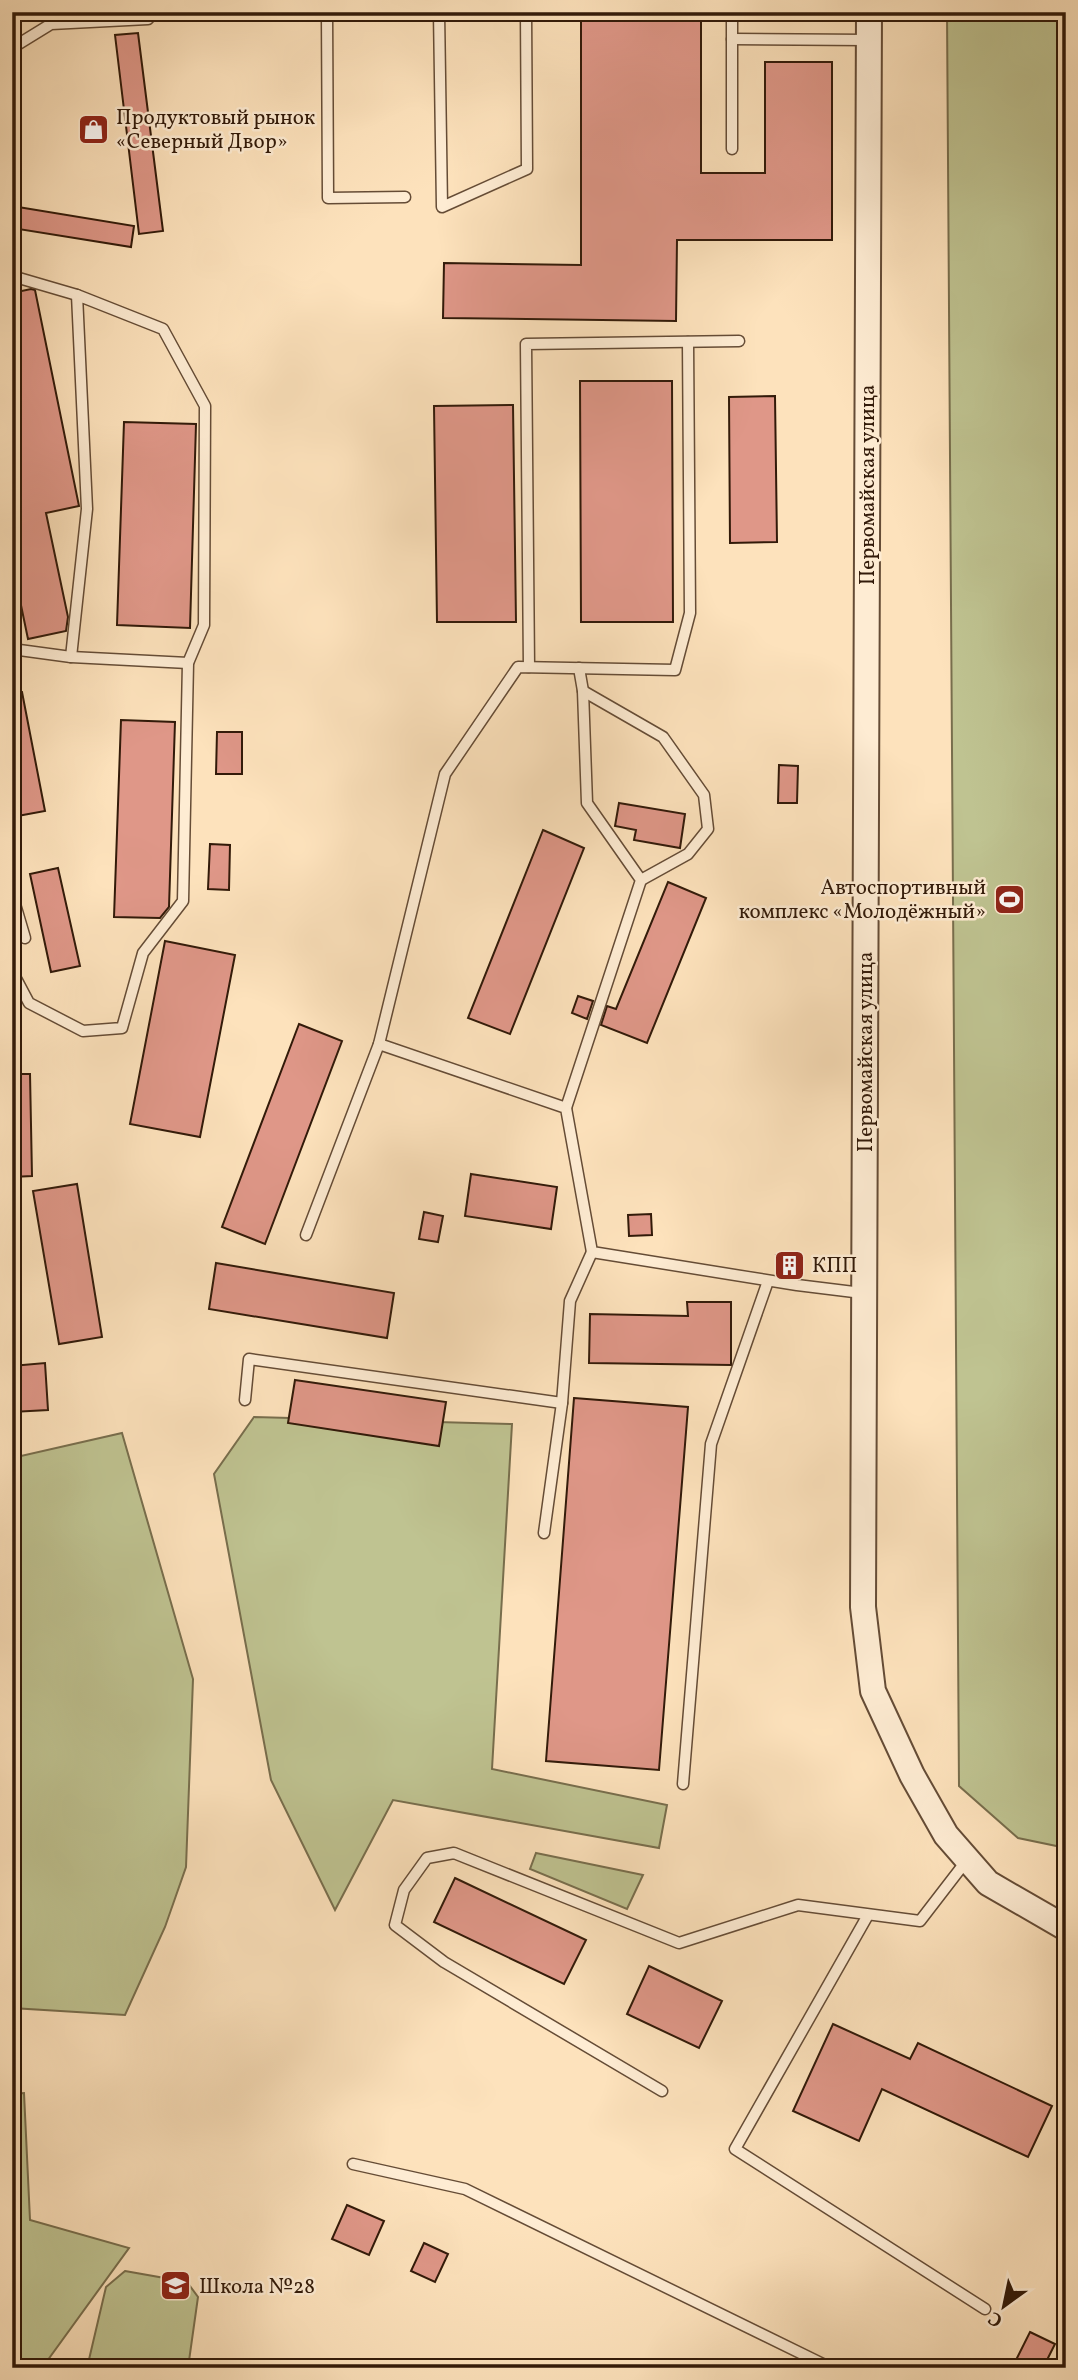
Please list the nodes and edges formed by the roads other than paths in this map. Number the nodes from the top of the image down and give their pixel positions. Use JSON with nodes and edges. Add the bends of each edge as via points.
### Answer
{"nodes":[{"id":1,"x":154,"y":12,"type":"edge"},
{"id":2,"x":327,"y":12,"type":"edge"},
{"id":3,"x":439,"y":12,"type":"edge"},
{"id":4,"x":526,"y":12,"type":"edge"},
{"id":5,"x":732,"y":12,"type":"edge"},
{"id":6,"x":869,"y":12,"type":"edge"},
{"id":7,"x":732,"y":38,"type":"junction"},
{"id":8,"x":869,"y":40,"type":"junction"},
{"id":9,"x":12,"y":48,"type":"edge"},
{"id":10,"x":732,"y":149,"type":"dead end"},
{"id":11,"x":405,"y":197,"type":"dead end"},
{"id":12,"x":12,"y":276,"type":"edge"},
{"id":13,"x":77,"y":295,"type":"junction"},
{"id":14,"x":739,"y":341,"type":"dead end"},
{"id":15,"x":688,"y":342,"type":"junction"},
{"id":16,"x":12,"y":649,"type":"edge"},
{"id":17,"x":71,"y":657,"type":"junction"},
{"id":18,"x":188,"y":663,"type":"junction"},
{"id":19,"x":529,"y":667,"type":"junction"},
{"id":20,"x":579,"y":668,"type":"junction"},
{"id":21,"x":583,"y":691,"type":"junction"},
{"id":22,"x":641,"y":880,"type":"junction"},
{"id":23,"x":12,"y":894,"type":"edge"},
{"id":24,"x":25,"y":938,"type":"dead end"},
{"id":25,"x":12,"y":971,"type":"edge"},
{"id":26,"x":379,"y":1044,"type":"junction"},
{"id":27,"x":566,"y":1108,"type":"junction"},
{"id":28,"x":306,"y":1235,"type":"dead end"},
{"id":29,"x":593,"y":1252,"type":"junction"},
{"id":30,"x":768,"y":1281,"type":"junction"},
{"id":31,"x":864,"y":1294,"type":"junction"},
{"id":32,"x":245,"y":1400,"type":"dead end"},
{"id":33,"x":562,"y":1403,"type":"junction"},
{"id":34,"x":544,"y":1533,"type":"dead end"},
{"id":35,"x":683,"y":1784,"type":"dead end"},
{"id":36,"x":967,"y":1859,"type":"junction"},
{"id":37,"x":868,"y":1915,"type":"junction"},
{"id":38,"x":1066,"y":1928,"type":"edge"},
{"id":39,"x":662,"y":2091,"type":"dead end"},
{"id":40,"x":1066,"y":2141,"type":"edge"},
{"id":41,"x":1066,"y":2147,"type":"edge"},
{"id":42,"x":353,"y":2164,"type":"dead end"},
{"id":43,"x":985,"y":2309,"type":"dead end"},
{"id":44,"x":831,"y":2368,"type":"edge"}],
"edges":[{"from":1,"to":9,"type":"lane","via":[[148,19],[51,24]]},
{"from":2,"to":11,"type":"lane","via":[[328,198]]},
{"from":3,"to":4,"type":"lane","via":[[442,207],[527,169]]},
{"from":5,"to":7,"type":"lane"},
{"from":6,"to":8,"type":"street","name":"Первомайская улица"},
{"from":7,"to":8,"type":"lane"},
{"from":7,"to":10,"type":"lane"},
{"from":8,"to":31,"type":"street","name":"Первомайская улица"},
{"from":12,"to":13,"type":"lane"},
{"from":13,"to":17,"type":"lane","via":[[87,509]]},
{"from":13,"to":18,"type":"lane","via":[[163,329],[205,406],[204,625]]},
{"from":14,"to":15,"type":"lane"},
{"from":15,"to":19,"type":"lane","via":[[526,344]]},
{"from":15,"to":20,"type":"lane","via":[[690,613],[675,670]]},
{"from":16,"to":17,"type":"lane"},
{"from":17,"to":18,"type":"lane"},
{"from":18,"to":25,"type":"lane","via":[[183,901],[143,953],[122,1028],[83,1031],[29,1003]]},
{"from":19,"to":20,"type":"lane"},
{"from":19,"to":26,"type":"lane","via":[[518,667],[445,774]]},
{"from":20,"to":21,"type":"lane"},
{"from":21,"to":22,"type":"lane","via":[[587,803]]},
{"from":21,"to":22,"type":"lane","via":[[663,737],[704,795],[708,829],[688,854]]},
{"from":22,"to":27,"type":"lane"},
{"from":23,"to":24,"type":"lane"},
{"from":26,"to":27,"type":"lane"},
{"from":26,"to":28,"type":"lane"},
{"from":27,"to":29,"type":"lane"},
{"from":29,"to":30,"type":"lane"},
{"from":29,"to":33,"type":"lane","via":[[570,1301]]},
{"from":30,"to":31,"type":"lane"},
{"from":30,"to":35,"type":"lane","via":[[711,1444]]},
{"from":31,"to":36,"type":"street","name":"Первомайская улица","via":[[863,1607],[873,1691],[918,1787],[946,1835]]},
{"from":32,"to":33,"type":"lane","via":[[249,1359]]},
{"from":33,"to":34,"type":"lane"},
{"from":36,"to":37,"type":"lane","via":[[920,1922]]},
{"from":36,"to":38,"type":"street","name":"Первомайская улица","via":[[988,1883]]},
{"from":37,"to":39,"type":"lane","via":[[798,1906],[680,1943],[454,1853],[427,1858],[404,1890],[395,1925],[444,1962]]},
{"from":37,"to":43,"type":"lane","via":[[735,2149]]},
{"from":40,"to":41,"type":"lane"},
{"from":42,"to":44,"type":"lane","via":[[465,2189]]}]}
